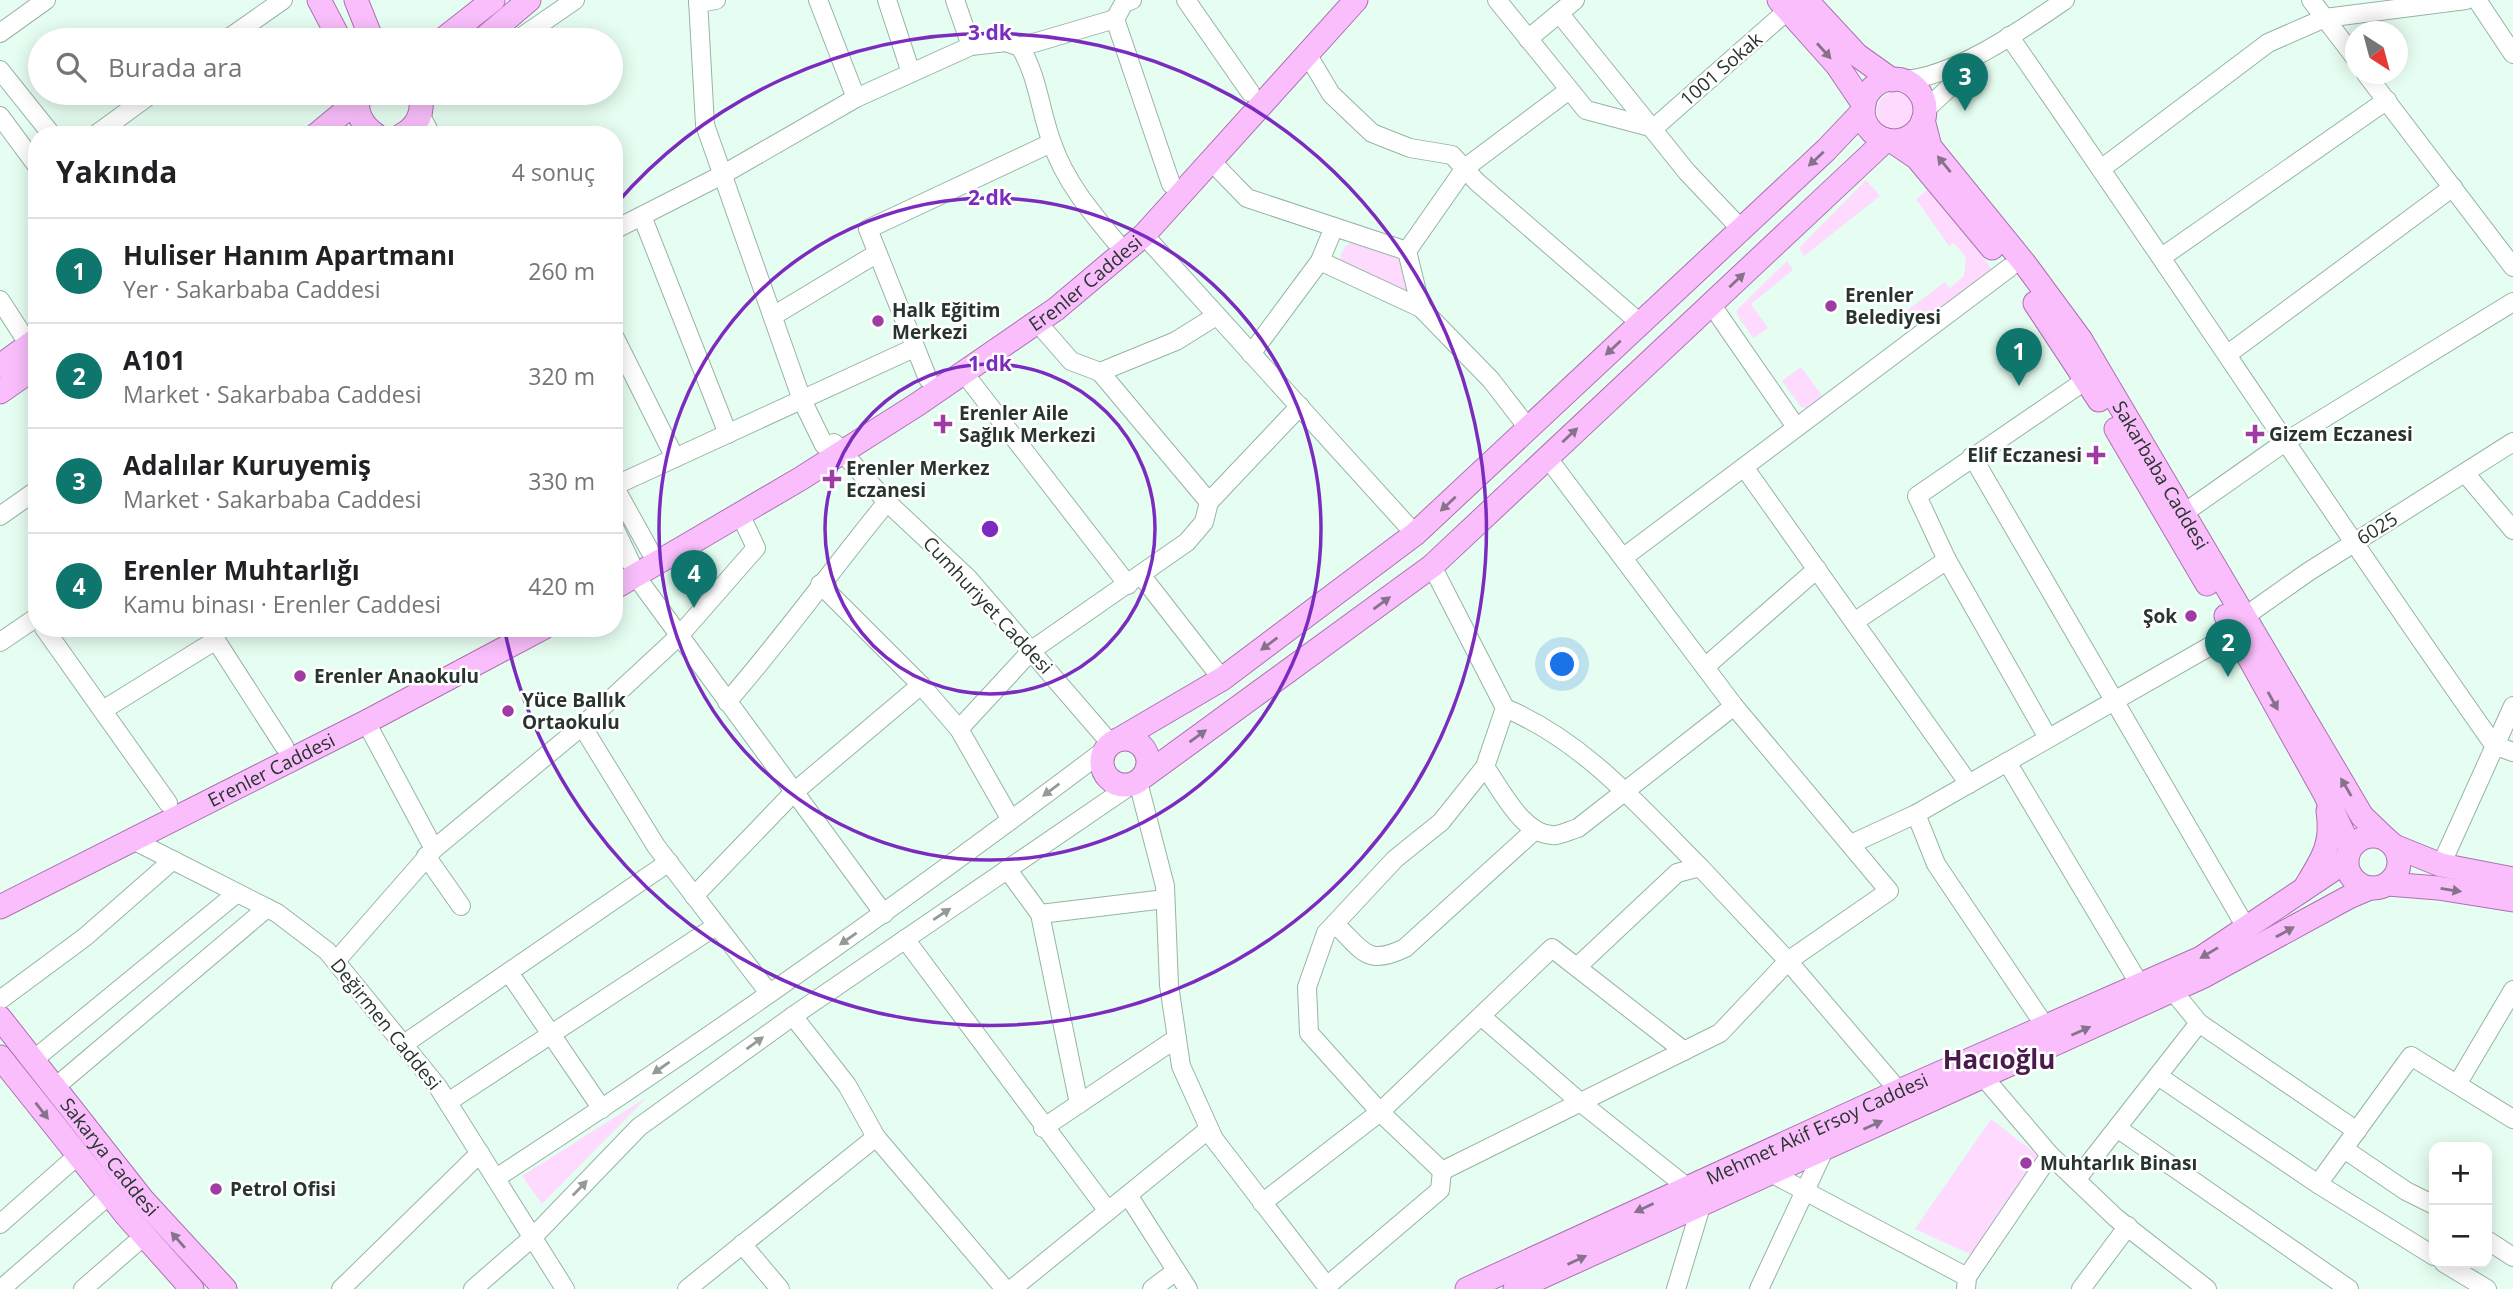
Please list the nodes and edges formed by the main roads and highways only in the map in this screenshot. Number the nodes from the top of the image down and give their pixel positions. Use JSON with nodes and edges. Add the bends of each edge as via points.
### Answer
{"nodes":[{"id":1,"x":319,"y":0,"type":"edge"},
{"id":2,"x":356,"y":0,"type":"edge"},
{"id":3,"x":493,"y":0,"type":"edge"},
{"id":4,"x":529,"y":0,"type":"edge"},
{"id":5,"x":1333,"y":0,"type":"edge"},
{"id":6,"x":1356,"y":0,"type":"edge"},
{"id":7,"x":1801,"y":3,"type":"edge"},
{"id":8,"x":334,"y":28,"type":"edge"},
{"id":9,"x":367,"y":28,"type":"edge"},
{"id":10,"x":457,"y":28,"type":"edge"},
{"id":11,"x":496,"y":28,"type":"edge"},
{"id":12,"x":1897,"y":80,"type":"junction"},
{"id":13,"x":349,"y":105,"type":"edge"},
{"id":14,"x":359,"y":105,"type":"edge"},
{"id":15,"x":423,"y":106,"type":"edge"},
{"id":16,"x":1864,"y":108,"type":"junction"},
{"id":17,"x":1924,"y":115,"type":"junction"},
{"id":18,"x":326,"y":126,"type":"edge"},
{"id":19,"x":366,"y":126,"type":"edge"},
{"id":20,"x":414,"y":126,"type":"edge"},
{"id":21,"x":1889,"y":141,"type":"junction"},
{"id":22,"x":28,"y":354,"type":"edge"},
{"id":23,"x":28,"y":359,"type":"edge"},
{"id":24,"x":0,"y":366,"type":"edge"},
{"id":25,"x":0,"y":392,"type":"edge"},
{"id":26,"x":832,"y":446,"type":"junction"},
{"id":27,"x":627,"y":570,"type":"edge"},
{"id":28,"x":2239,"y":624,"type":"junction"},
{"id":29,"x":493,"y":637,"type":"edge"},
{"id":30,"x":525,"y":637,"type":"edge"},
{"id":31,"x":1112,"y":744,"type":"junction"},
{"id":32,"x":1137,"y":781,"type":"junction"},
{"id":33,"x":2325,"y":794,"type":"junction"},
{"id":34,"x":2391,"y":843,"type":"junction"},
{"id":35,"x":2348,"y":855,"type":"junction"},
{"id":36,"x":2513,"y":879,"type":"edge"},
{"id":37,"x":2379,"y":886,"type":"junction"},
{"id":38,"x":2301,"y":894,"type":"junction"},
{"id":39,"x":1,"y":895,"type":"edge"},
{"id":40,"x":2513,"y":900,"type":"edge"},
{"id":41,"x":0,"y":1018,"type":"edge"},
{"id":42,"x":0,"y":1057,"type":"edge"},
{"id":43,"x":1975,"y":1068,"type":"junction"},
{"id":44,"x":1695,"y":1195,"type":"junction"},
{"id":45,"x":185,"y":1287,"type":"edge"},
{"id":46,"x":225,"y":1289,"type":"edge"},
{"id":47,"x":1467,"y":1289,"type":"edge"},
{"id":48,"x":1515,"y":1289,"type":"edge"}],
"edges":[{"from":1,"to":8,"type":"main road"},
{"from":2,"to":9,"type":"main road"},
{"from":3,"to":10,"type":"main road"},
{"from":4,"to":11,"type":"main road"},
{"from":5,"to":26,"type":"main road","name":"Erenler Caddesi","via":[[1116,242],[1046,297]]},
{"from":6,"to":26,"type":"main road","name":"Erenler Caddesi","via":[[1144,235],[1037,322],[964,373]]},
{"from":7,"to":12,"type":"main road","via":[[1857,55]]},
{"from":7,"to":16,"type":"main road","one_way":true},
{"from":12,"to":16,"type":"main road","via":[[1873,88]]},
{"from":12,"to":17,"type":"main road","via":[[1919,92]]},
{"from":13,"to":18,"type":"main road"},
{"from":14,"to":19,"type":"main road"},
{"from":15,"to":20,"type":"main road"},
{"from":16,"to":21,"type":"main road","via":[[1870,129]]},
{"from":16,"to":31,"type":"main road","one_way":true,"via":[[1415,534],[1222,678]]},
{"from":17,"to":21,"type":"main road","via":[[1911,136]]},
{"from":28,"to":17,"type":"main road","name":"Sakarbaba Caddesi","one_way":true,"via":[[2184,513],[2081,340],[1930,147]]},
{"from":21,"to":28,"type":"main road","name":"Sakarbaba Caddesi","via":[[1917,158],[2009,268],[2086,380]]},
{"from":32,"to":21,"type":"main road","one_way":true,"via":[[1432,566]]},
{"from":22,"to":24,"type":"main road"},
{"from":23,"to":25,"type":"main road"},
{"from":26,"to":27,"type":"main road","name":"Erenler Caddesi","via":[[650,551]]},
{"from":26,"to":27,"type":"main road","name":"Erenler Caddesi","via":[[740,514]]},
{"from":28,"to":33,"type":"main road","name":"Sakarbaba Caddesi","one_way":true},
{"from":34,"to":28,"type":"main road","name":"Sakarbaba Caddesi","one_way":true,"via":[[2362,816]]},
{"from":29,"to":39,"type":"main road","name":"Erenler Caddesi"},
{"from":30,"to":39,"type":"main road","name":"Erenler Caddesi","via":[[131,839]]},
{"from":31,"to":32,"type":"main road","via":[[1102,764],[1109,779],[1123,785]]},
{"from":31,"to":32,"type":"main road","via":[[1131,740],[1146,752],[1148,765]]},
{"from":33,"to":35,"type":"main road","name":"Sakarbaba Caddesi"},
{"from":33,"to":38,"type":"main road","via":[[2332,833]]},
{"from":34,"to":35,"type":"main road","via":[[2380,836],[2363,838]]},
{"from":34,"to":36,"type":"main road","name":"Sakarbaba Caddesi","via":[[2441,865]]},
{"from":34,"to":37,"type":"main road","via":[[2398,854],[2398,871]]},
{"from":35,"to":37,"type":"main road","via":[[2356,882]]},
{"from":35,"to":38,"type":"main road","name":"Mehmet Akif Ersoy Caddesi"},
{"from":37,"to":40,"type":"main road","one_way":true,"via":[[2438,888]]},
{"from":43,"to":37,"type":"main road","name":"Mehmet Akif Ersoy Caddesi","one_way":true,"via":[[2172,990]]},
{"from":38,"to":43,"type":"main road","name":"Mehmet Akif Ersoy Caddesi","one_way":true,"via":[[2201,958],[2045,1026]]},
{"from":46,"to":41,"type":"main road","name":"Sakarya Caddesi","one_way":true,"via":[[143,1200]]},
{"from":42,"to":45,"type":"main road","name":"Sakarya Caddesi","one_way":true},
{"from":44,"to":43,"type":"main road","name":"Mehmet Akif Ersoy Caddesi","one_way":true,"via":[[1769,1172]]},
{"from":43,"to":44,"type":"main road","name":"Mehmet Akif Ersoy Caddesi","via":[[1899,1091]]},
{"from":44,"to":47,"type":"main road","name":"Mehmet Akif Ersoy Caddesi","one_way":true},
{"from":48,"to":44,"type":"main road","name":"Mehmet Akif Ersoy Caddesi","one_way":true}]}
